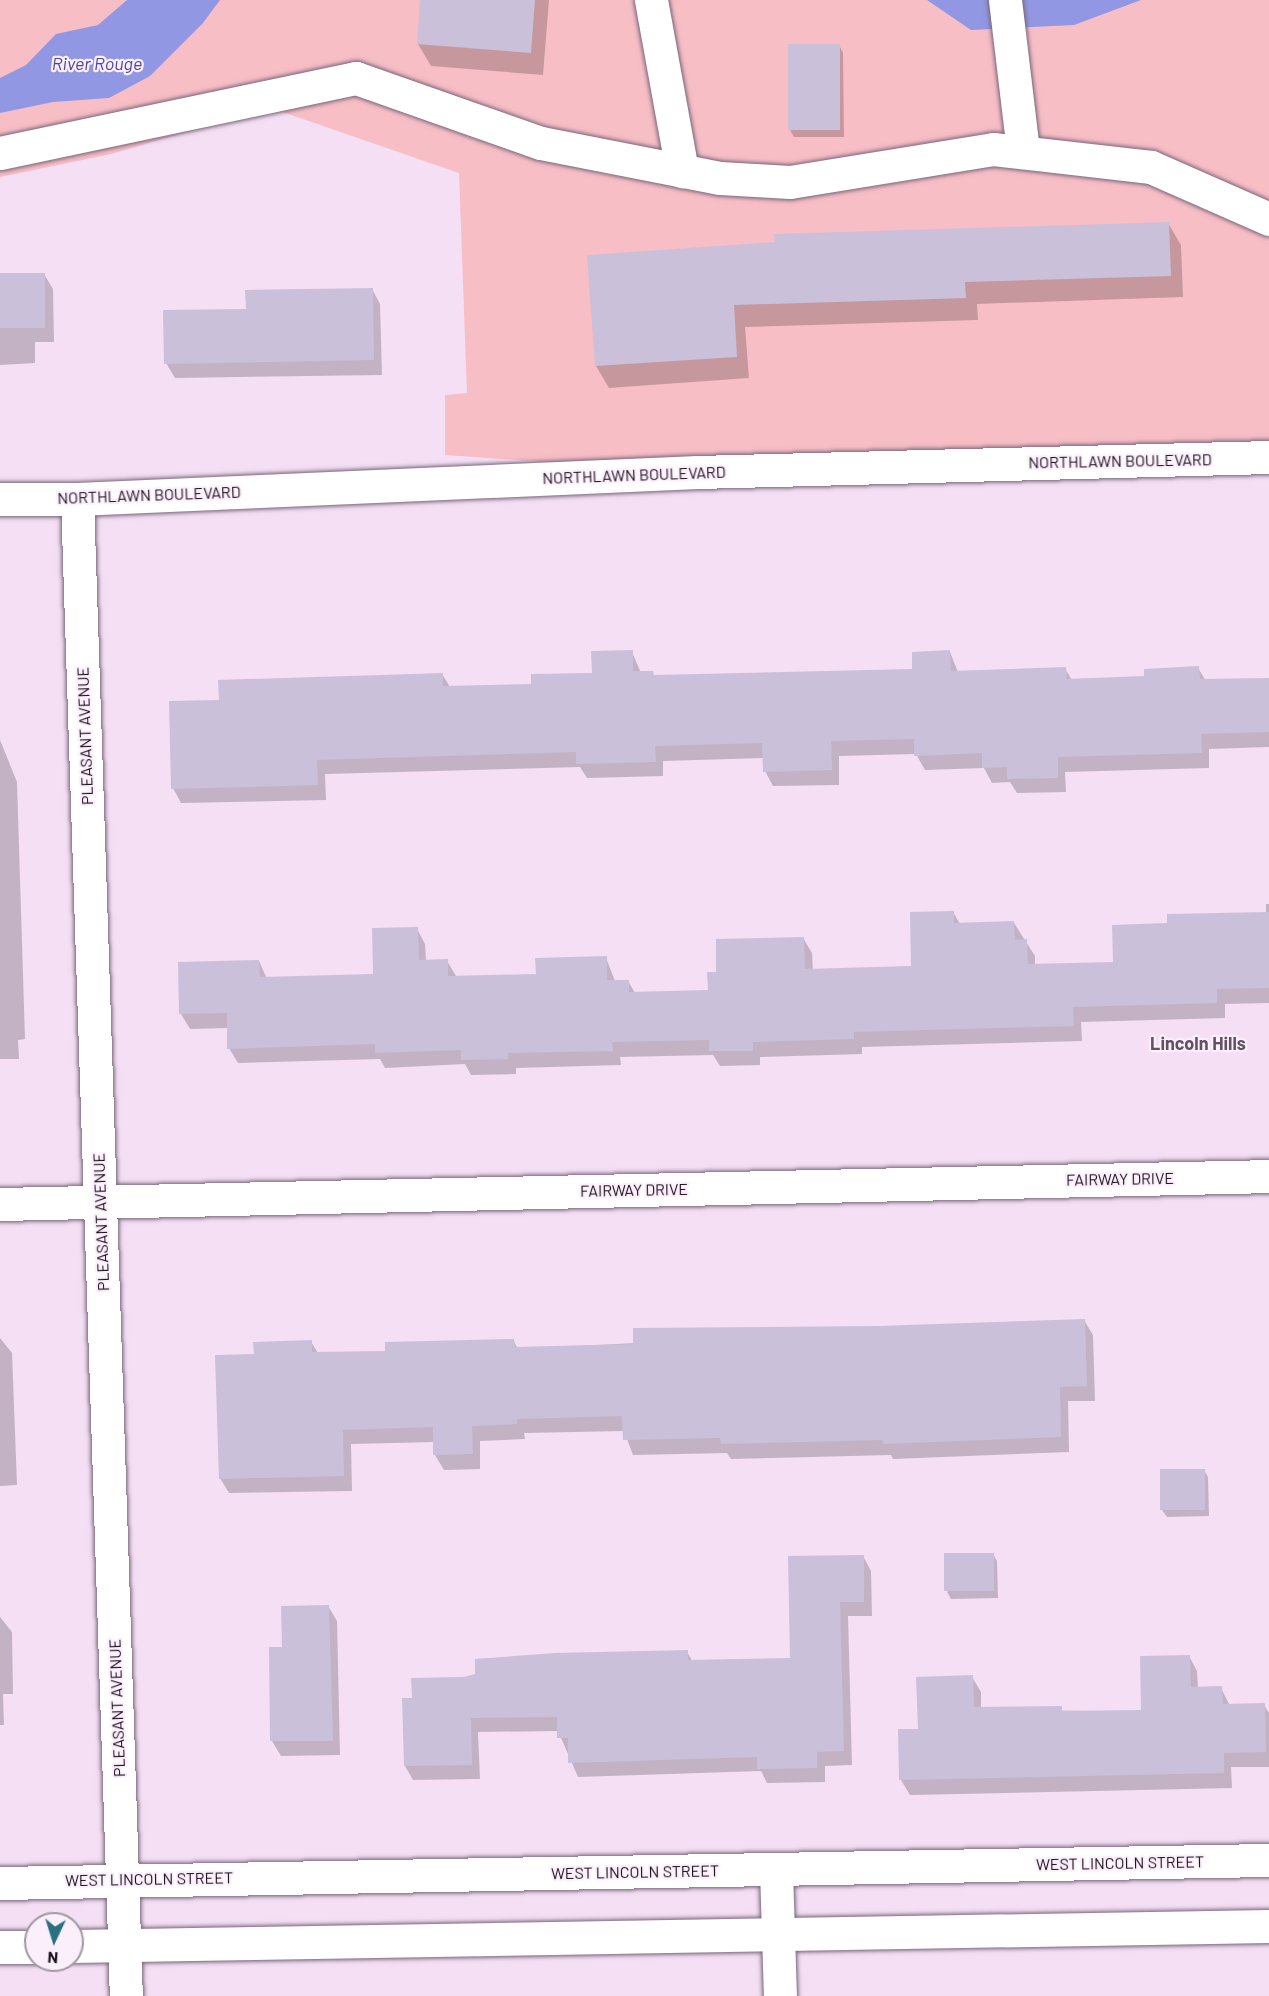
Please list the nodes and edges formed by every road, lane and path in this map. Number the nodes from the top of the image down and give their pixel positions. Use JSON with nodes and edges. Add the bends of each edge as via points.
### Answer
{"nodes":[{"id":1,"x":651,"y":0,"type":"edge"},
{"id":2,"x":1005,"y":0,"type":"edge"},
{"id":3,"x":1023,"y":152,"type":"junction"},
{"id":4,"x":0,"y":153,"type":"edge"},
{"id":5,"x":682,"y":171,"type":"junction"},
{"id":6,"x":1269,"y":219,"type":"edge"},
{"id":7,"x":1269,"y":457,"type":"edge"},
{"id":8,"x":0,"y":499,"type":"edge"},
{"id":9,"x":77,"y":499,"type":"junction"},
{"id":10,"x":1269,"y":1176,"type":"edge"},
{"id":11,"x":101,"y":1202,"type":"junction"},
{"id":12,"x":0,"y":1204,"type":"edge"},
{"id":13,"x":1269,"y":1860,"type":"edge"},
{"id":14,"x":776,"y":1870,"type":"junction"},
{"id":15,"x":122,"y":1879,"type":"junction"},
{"id":16,"x":0,"y":1882,"type":"edge"},
{"id":17,"x":1269,"y":1926,"type":"edge"},
{"id":18,"x":778,"y":1935,"type":"junction"},
{"id":19,"x":124,"y":1945,"type":"junction"},
{"id":20,"x":84,"y":1946,"type":"edge"},
{"id":21,"x":0,"y":1947,"type":"edge"},
{"id":22,"x":24,"y":1947,"type":"edge"},
{"id":23,"x":126,"y":1996,"type":"edge"},
{"id":24,"x":780,"y":1996,"type":"edge"}],
"edges":[{"from":1,"to":5,"type":"street"},
{"from":2,"to":3,"type":"street"},
{"from":3,"to":5,"type":"street","via":[[993,149],[790,182],[720,178]]},
{"from":3,"to":6,"type":"street","via":[[1151,167]]},
{"from":4,"to":5,"type":"street","via":[[356,78],[541,143]]},
{"from":7,"to":9,"type":"street","name":"NORTHLAWN BOULEVARD","via":[[697,472]]},
{"from":8,"to":9,"type":"street","name":"NORTHLAWN BOULEVARD"},
{"from":9,"to":11,"type":"street","name":"PLEASANT AVENUE"},
{"from":10,"to":11,"type":"street","name":"FAIRWAY DRIVE"},
{"from":11,"to":12,"type":"street","name":"FAIRWAY DRIVE"},
{"from":11,"to":15,"type":"street","name":"PLEASANT AVENUE"},
{"from":13,"to":14,"type":"street","name":"WEST LINCOLN STREET"},
{"from":14,"to":15,"type":"street","name":"WEST LINCOLN STREET"},
{"from":14,"to":18,"type":"street"},
{"from":15,"to":16,"type":"street","name":"WEST LINCOLN STREET"},
{"from":15,"to":19,"type":"street","name":"PLEASANT AVENUE"},
{"from":17,"to":18,"type":"street"},
{"from":18,"to":19,"type":"street"},
{"from":18,"to":24,"type":"street"},
{"from":19,"to":20,"type":"street"},
{"from":19,"to":23,"type":"street","name":"PLEASANT AVENUE"},
{"from":21,"to":22,"type":"street"}]}
